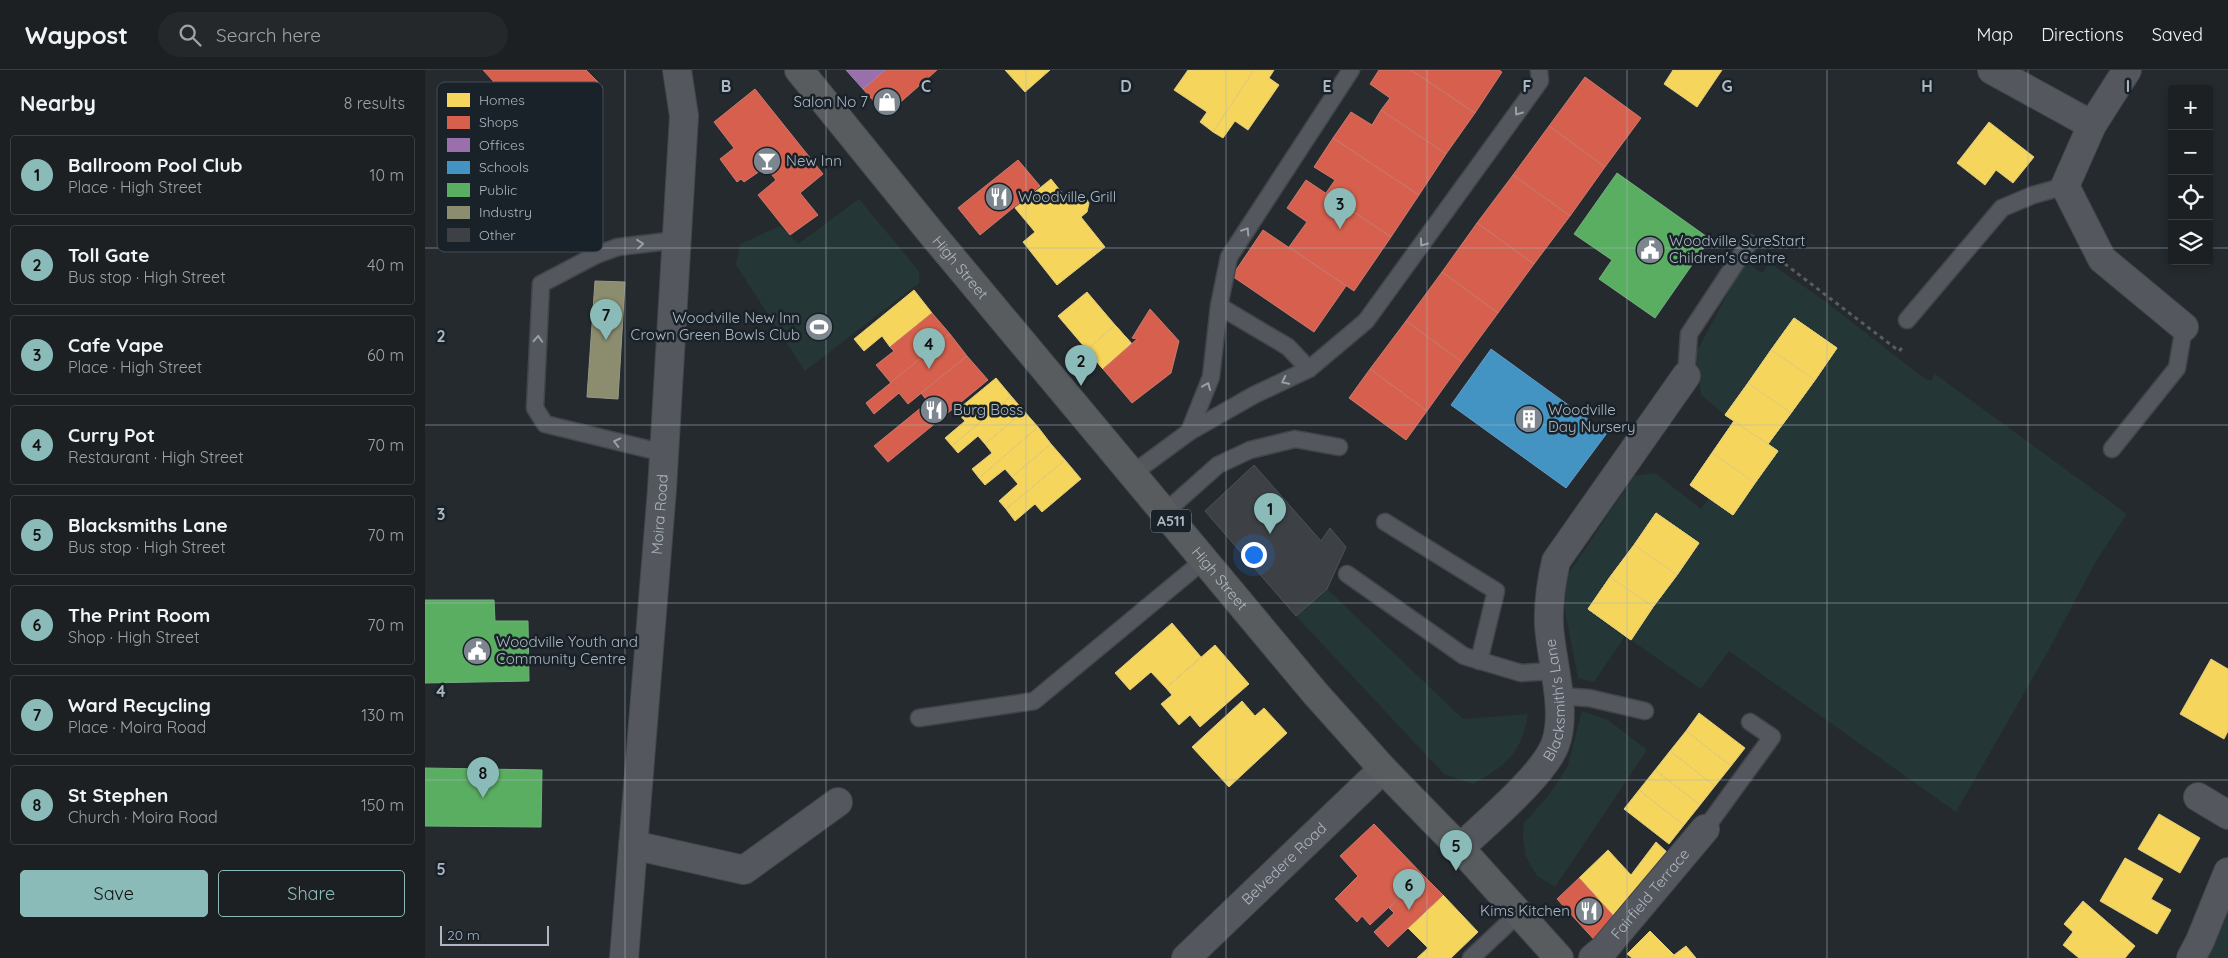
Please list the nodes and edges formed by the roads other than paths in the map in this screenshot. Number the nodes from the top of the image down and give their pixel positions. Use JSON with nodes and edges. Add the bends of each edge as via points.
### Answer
{"nodes":[{"id":1,"x":677,"y":70,"type":"edge"},
{"id":2,"x":799,"y":70,"type":"edge"},
{"id":3,"x":1351,"y":70,"type":"edge"},
{"id":4,"x":1539,"y":70,"type":"edge"},
{"id":5,"x":1992,"y":70,"type":"edge"},
{"id":6,"x":2127,"y":70,"type":"edge"},
{"id":7,"x":2092,"y":126,"type":"junction"},
{"id":8,"x":2065,"y":186,"type":"junction"},
{"id":9,"x":677,"y":240,"type":"junction"},
{"id":10,"x":1746,"y":247,"type":"road end"},
{"id":11,"x":1219,"y":306,"type":"junction"},
{"id":12,"x":1907,"y":320,"type":"road end"},
{"id":13,"x":2184,"y":327,"type":"joint"},
{"id":14,"x":1309,"y":370,"type":"junction"},
{"id":15,"x":1686,"y":376,"type":"joint"},
{"id":16,"x":1189,"y":432,"type":"junction"},
{"id":17,"x":1339,"y":447,"type":"dead end"},
{"id":18,"x":2112,"y":449,"type":"dead end"},
{"id":19,"x":664,"y":454,"type":"junction"},
{"id":20,"x":1132,"y":474,"type":"junction"},
{"id":21,"x":1164,"y":513,"type":"junction"},
{"id":22,"x":1385,"y":522,"type":"dead end"},
{"id":23,"x":1203,"y":561,"type":"junction"},
{"id":24,"x":1347,"y":574,"type":"dead end"},
{"id":25,"x":1479,"y":661,"type":"junction"},
{"id":26,"x":1556,"y":684,"type":"junction"},
{"id":27,"x":1645,"y":711,"type":"dead end"},
{"id":28,"x":919,"y":718,"type":"dead end"},
{"id":29,"x":1750,"y":722,"type":"dead end"},
{"id":30,"x":1383,"y":769,"type":"junction"},
{"id":31,"x":2199,"y":797,"type":"dead end"},
{"id":32,"x":839,"y":802,"type":"dead end"},
{"id":33,"x":2228,"y":815,"type":"edge"},
{"id":34,"x":1705,"y":829,"type":"joint"},
{"id":35,"x":633,"y":845,"type":"junction"},
{"id":36,"x":1460,"y":848,"type":"junction"},
{"id":37,"x":2228,"y":872,"type":"edge"},
{"id":38,"x":1518,"y":914,"type":"junction"},
{"id":39,"x":624,"y":958,"type":"edge"},
{"id":40,"x":1186,"y":958,"type":"edge"},
{"id":41,"x":1471,"y":958,"type":"edge"},
{"id":42,"x":1559,"y":958,"type":"edge"},
{"id":43,"x":1593,"y":958,"type":"edge"},
{"id":44,"x":2191,"y":958,"type":"edge"}],
"edges":[{"from":1,"to":9,"type":"street","name":"Moira Road","via":[[684,116]]},
{"from":2,"to":20,"type":"highway","name":"High Street","number":"A511"},
{"from":11,"to":3,"type":"lane","one_way":true,"via":[[1229,257]]},
{"from":4,"to":14,"type":"lane","one_way":true,"via":[[1540,81],[1367,321]]},
{"from":5,"to":7,"type":"street"},
{"from":6,"to":7,"type":"street"},
{"from":7,"to":8,"type":"street"},
{"from":8,"to":12,"type":"lane","via":[[2003,208]]},
{"from":8,"to":13,"type":"street","via":[[2102,259]]},
{"from":9,"to":19,"type":"street","name":"Moira Road"},
{"from":19,"to":9,"type":"lane","one_way":true,"via":[[545,424],[535,408],[541,284],[618,247]]},
{"from":10,"to":15,"type":"lane","via":[[1689,334]]},
{"from":11,"to":14,"type":"lane","via":[[1288,347]]},
{"from":16,"to":11,"type":"lane","one_way":true,"via":[[1211,377]]},
{"from":13,"to":18,"type":"lane","via":[[2177,368]]},
{"from":14,"to":16,"type":"lane","one_way":true},
{"from":15,"to":26,"type":"street","name":"Blacksmith's Lane","via":[[1556,561],[1549,591],[1549,625]]},
{"from":16,"to":20,"type":"lane"},
{"from":17,"to":21,"type":"lane","via":[[1295,439],[1250,450],[1218,465]]},
{"from":19,"to":35,"type":"street","name":"Moira Road"},
{"from":20,"to":21,"type":"highway","name":"High Street","number":"A511"},
{"from":21,"to":23,"type":"highway","name":"High Street","number":"A511"},
{"from":22,"to":25,"type":"lane","via":[[1496,591]]},
{"from":23,"to":28,"type":"lane","via":[[1034,700]]},
{"from":23,"to":30,"type":"highway","name":"High Street","number":"A511"},
{"from":24,"to":25,"type":"lane","via":[[1464,656]]},
{"from":25,"to":26,"type":"lane"},
{"from":26,"to":27,"type":"lane","via":[[1589,698]]},
{"from":26,"to":36,"type":"street","name":"Blacksmith's Lane","via":[[1560,716],[1555,745],[1539,771]]},
{"from":29,"to":34,"type":"lane","via":[[1772,737]]},
{"from":30,"to":36,"type":"highway","name":"High Street","number":"A511"},
{"from":30,"to":40,"type":"street","name":"Belvedere Road"},
{"from":31,"to":33,"type":"street"},
{"from":32,"to":35,"type":"street","via":[[744,870]]},
{"from":34,"to":43,"type":"street","name":"Fairfield Terrace","via":[[1605,948]]},
{"from":35,"to":39,"type":"street","name":"Moira Road"},
{"from":36,"to":38,"type":"highway","name":"High Street","number":"A511"},
{"from":37,"to":44,"type":"street"},
{"from":38,"to":41,"type":"lane"},
{"from":38,"to":42,"type":"highway","name":"High Street","number":"A511"}]}
